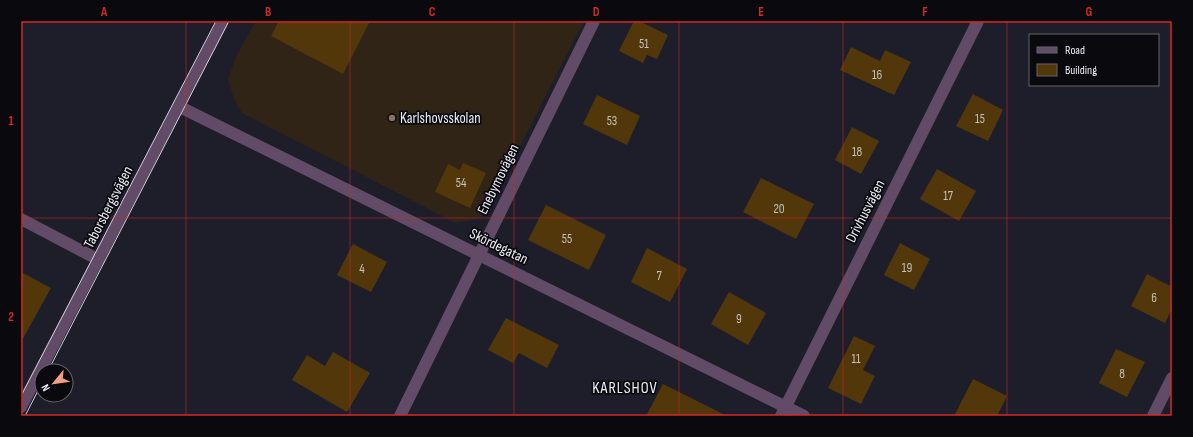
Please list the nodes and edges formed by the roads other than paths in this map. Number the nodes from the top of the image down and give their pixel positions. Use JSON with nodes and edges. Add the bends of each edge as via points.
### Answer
{"nodes":[{"id":1,"x":223,"y":21,"type":"edge"},
{"id":2,"x":594,"y":21,"type":"edge"},
{"id":3,"x":978,"y":21,"type":"edge"},
{"id":4,"x":178,"y":106,"type":"junction"},
{"id":5,"x":21,"y":219,"type":"edge"},
{"id":6,"x":479,"y":254,"type":"junction"},
{"id":7,"x":99,"y":260,"type":"junction"},
{"id":8,"x":1172,"y":378,"type":"edge"},
{"id":9,"x":21,"y":407,"type":"edge"},
{"id":10,"x":783,"y":411,"type":"edge"},
{"id":11,"x":400,"y":416,"type":"edge"},
{"id":12,"x":804,"y":416,"type":"edge"},
{"id":13,"x":1153,"y":416,"type":"edge"}],
"edges":[{"from":1,"to":4,"type":"street","name":"Taborsbergsvägen"},
{"from":2,"to":6,"type":"street","name":"Enebymovägen"},
{"from":3,"to":10,"type":"street","name":"Drivhusvägen"},
{"from":4,"to":6,"type":"street","name":"Skördegatan"},
{"from":4,"to":7,"type":"street","name":"Taborsbergsvägen"},
{"from":5,"to":7,"type":"street"},
{"from":6,"to":10,"type":"street","name":"Skördegatan"},
{"from":6,"to":11,"type":"street","name":"Enebymovägen"},
{"from":7,"to":9,"type":"street","name":"Taborsbergsvägen"},
{"from":8,"to":13,"type":"street"},
{"from":10,"to":12,"type":"street","name":"Skördegatan"}]}
